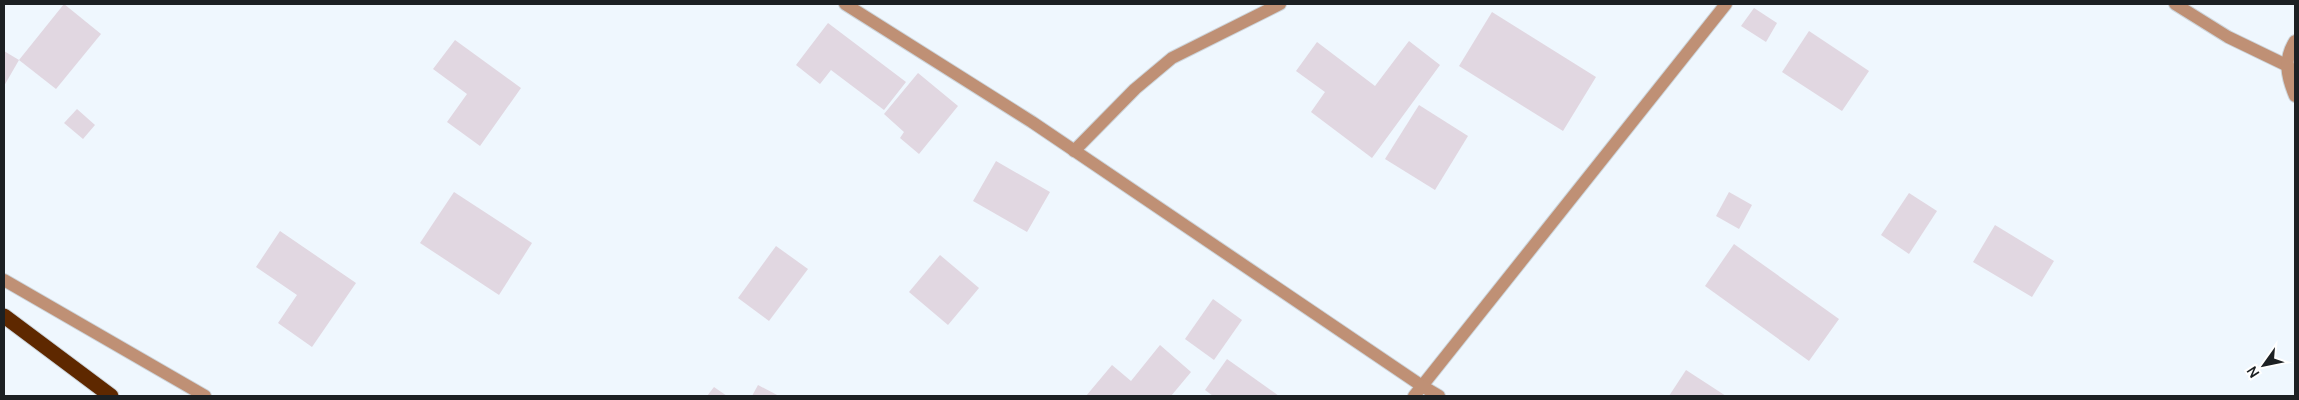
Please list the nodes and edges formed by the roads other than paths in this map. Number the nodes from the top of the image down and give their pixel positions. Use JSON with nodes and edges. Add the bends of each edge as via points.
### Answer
{"nodes":[{"id":1,"x":845,"y":4,"type":"edge"},
{"id":2,"x":1280,"y":4,"type":"edge"},
{"id":3,"x":1726,"y":4,"type":"edge"},
{"id":4,"x":2175,"y":4,"type":"edge"},
{"id":5,"x":2295,"y":41,"type":"edge"},
{"id":6,"x":2291,"y":68,"type":"edge"},
{"id":7,"x":2295,"y":96,"type":"edge"},
{"id":8,"x":1074,"y":151,"type":"junction"},
{"id":9,"x":4,"y":280,"type":"edge"},
{"id":10,"x":4,"y":316,"type":"edge"},
{"id":11,"x":1422,"y":386,"type":"junction"},
{"id":12,"x":111,"y":396,"type":"edge"},
{"id":13,"x":205,"y":396,"type":"edge"},
{"id":14,"x":1414,"y":396,"type":"edge"},
{"id":15,"x":1439,"y":396,"type":"edge"}],
"edges":[{"from":1,"to":8,"type":"street"},
{"from":2,"to":8,"type":"street","via":[[1172,58],[1135,89]]},
{"from":3,"to":11,"type":"street"},
{"from":4,"to":6,"type":"street","via":[[2228,37]]},
{"from":5,"to":6,"type":"street","via":[[2290,49]]},
{"from":6,"to":7,"type":"street","via":[[2288,78]]},
{"from":8,"to":11,"type":"street"},
{"from":9,"to":13,"type":"street"},
{"from":10,"to":12,"type":"highway"},
{"from":11,"to":14,"type":"street"},
{"from":11,"to":15,"type":"street"}]}
